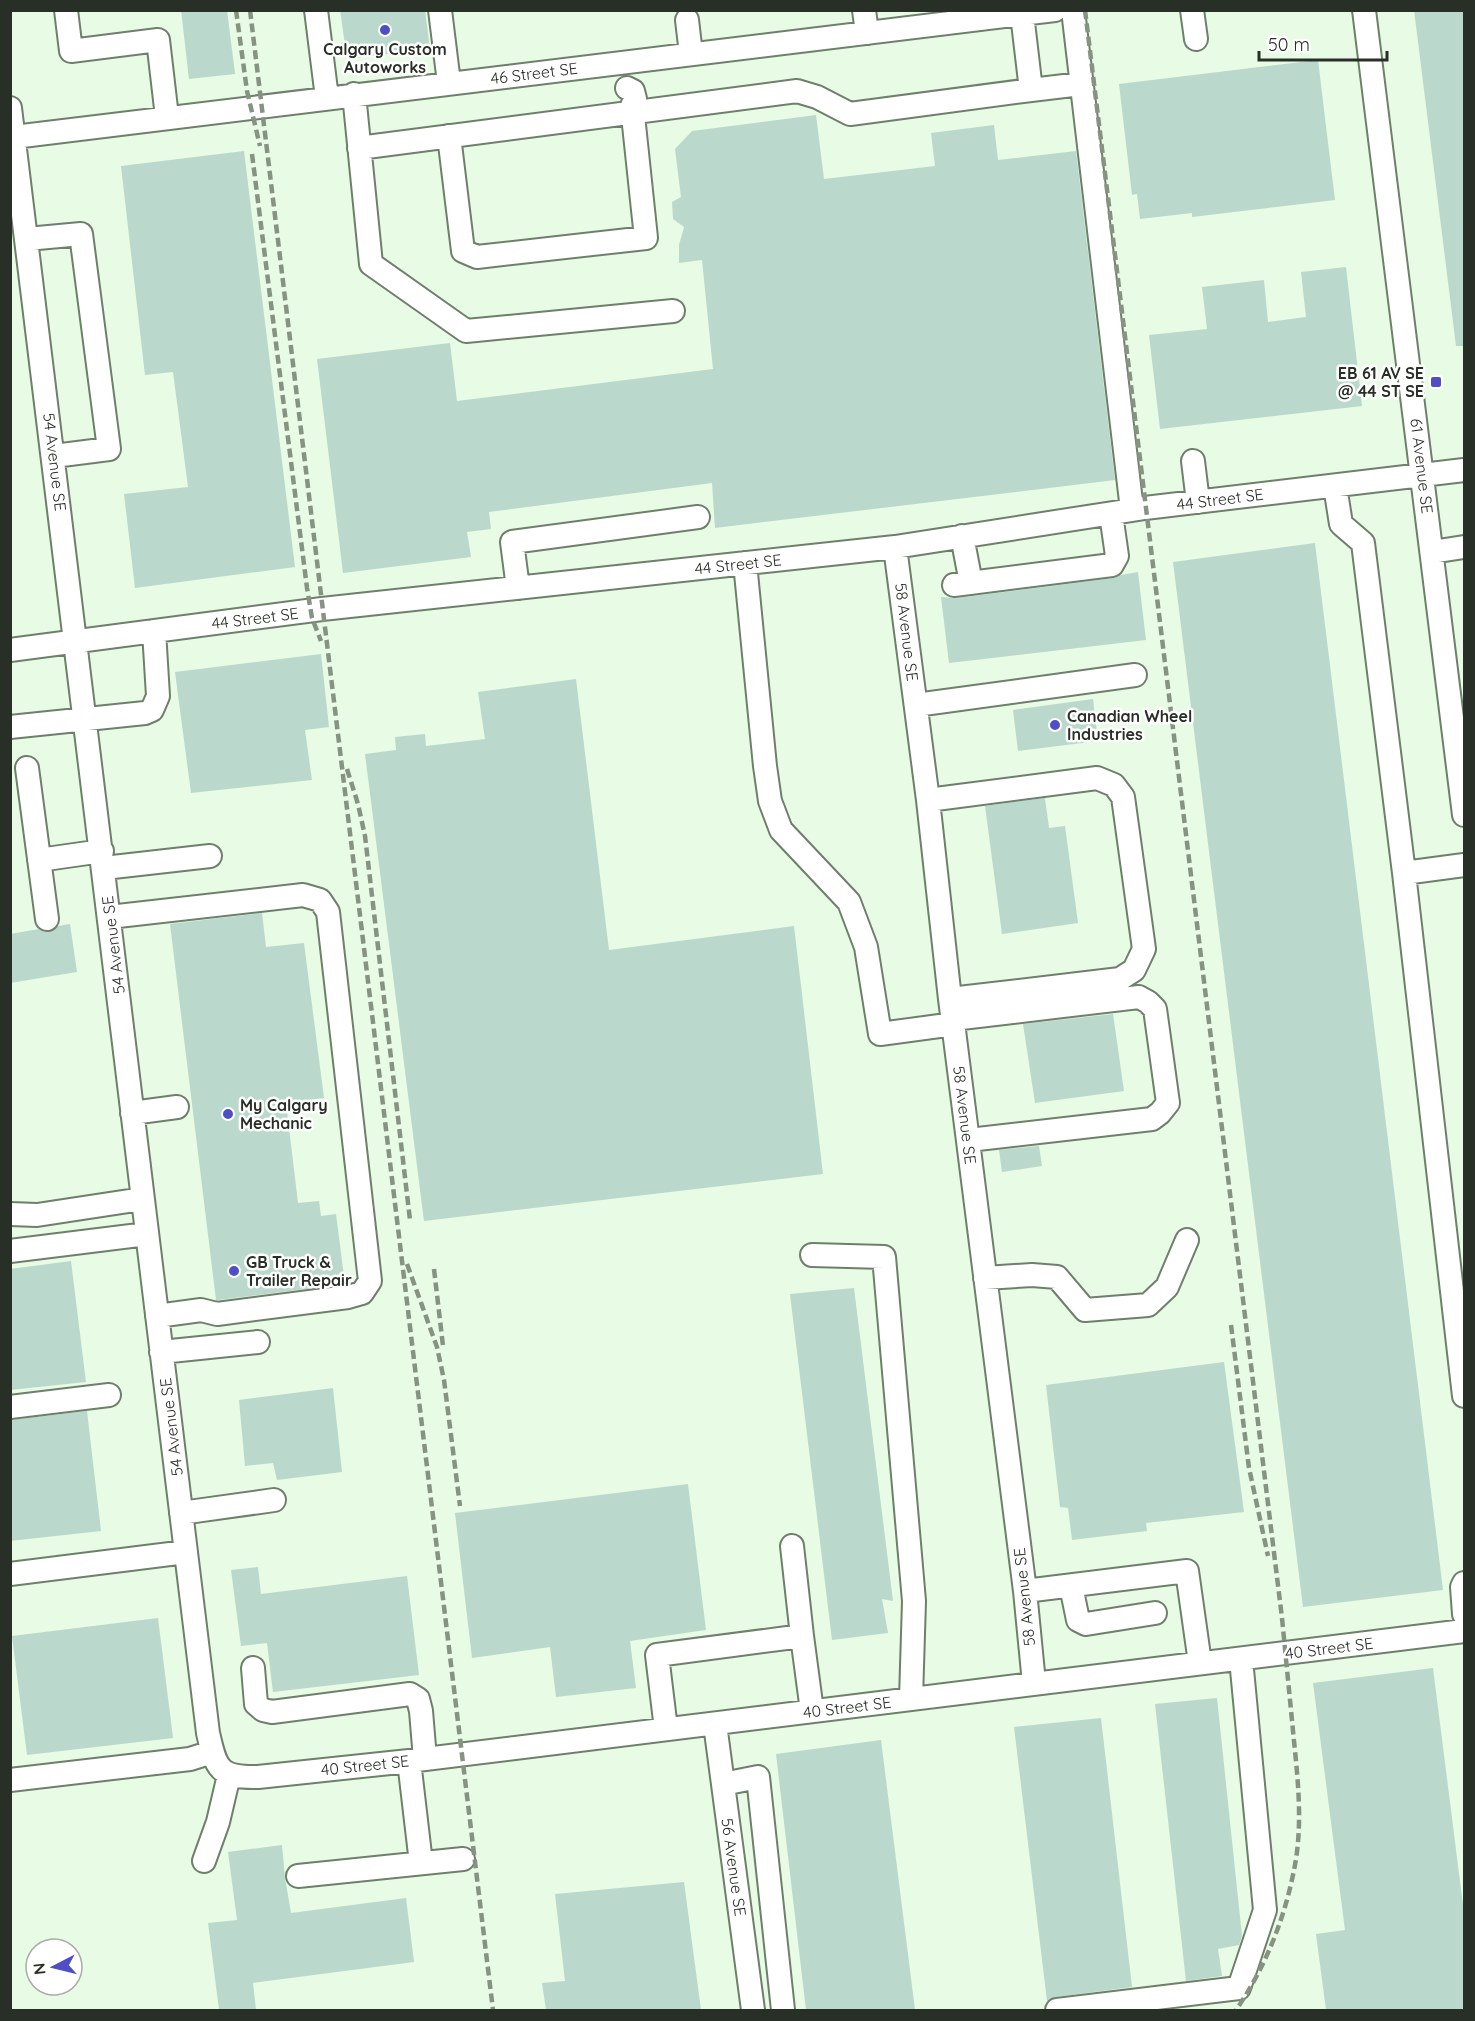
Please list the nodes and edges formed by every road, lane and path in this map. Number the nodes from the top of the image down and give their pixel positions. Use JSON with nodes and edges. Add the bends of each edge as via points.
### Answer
{"nodes":[{"id":1,"x":66,"y":10,"type":"edge"},
{"id":2,"x":316,"y":10,"type":"edge"},
{"id":3,"x":440,"y":10,"type":"edge"},
{"id":4,"x":864,"y":10,"type":"edge"},
{"id":5,"x":1055,"y":10,"type":"edge"},
{"id":6,"x":1073,"y":10,"type":"edge"},
{"id":7,"x":1192,"y":10,"type":"edge"},
{"id":8,"x":1364,"y":10,"type":"edge"},
{"id":9,"x":1008,"y":14,"type":"edge"},
{"id":10,"x":687,"y":20,"type":"dead end"},
{"id":11,"x":867,"y":33,"type":"junction"},
{"id":12,"x":1196,"y":39,"type":"dead end"},
{"id":13,"x":691,"y":54,"type":"junction"},
{"id":14,"x":623,"y":62,"type":"junction"},
{"id":15,"x":449,"y":83,"type":"junction"},
{"id":16,"x":1081,"y":84,"type":"junction"},
{"id":17,"x":1031,"y":90,"type":"junction"},
{"id":18,"x":354,"y":94,"type":"junction"},
{"id":19,"x":327,"y":98,"type":"junction"},
{"id":20,"x":631,"y":102,"type":"junction"},
{"id":21,"x":10,"y":108,"type":"edge"},
{"id":22,"x":167,"y":117,"type":"junction"},
{"id":23,"x":449,"y":136,"type":"junction"},
{"id":24,"x":14,"y":137,"type":"junction"},
{"id":25,"x":359,"y":148,"type":"junction"},
{"id":26,"x":27,"y":239,"type":"junction"},
{"id":27,"x":673,"y":311,"type":"dead end"},
{"id":28,"x":54,"y":456,"type":"junction"},
{"id":29,"x":1193,"y":461,"type":"dead end"},
{"id":30,"x":1464,"y":470,"type":"edge"},
{"id":31,"x":1423,"y":475,"type":"junction"},
{"id":32,"x":1335,"y":486,"type":"junction"},
{"id":33,"x":1198,"y":502,"type":"junction"},
{"id":34,"x":1122,"y":512,"type":"junction"},
{"id":35,"x":698,"y":517,"type":"dead end"},
{"id":36,"x":962,"y":536,"type":"junction"},
{"id":37,"x":895,"y":546,"type":"junction"},
{"id":38,"x":1464,"y":548,"type":"edge"},
{"id":39,"x":1432,"y":552,"type":"junction"},
{"id":40,"x":746,"y":563,"type":"junction"},
{"id":41,"x":519,"y":588,"type":"junction"},
{"id":42,"x":154,"y":631,"type":"junction"},
{"id":43,"x":77,"y":641,"type":"junction"},
{"id":44,"x":10,"y":650,"type":"edge"},
{"id":45,"x":1135,"y":675,"type":"dead end"},
{"id":46,"x":916,"y":705,"type":"junction"},
{"id":47,"x":86,"y":719,"type":"junction"},
{"id":48,"x":10,"y":727,"type":"edge"},
{"id":49,"x":1460,"y":740,"type":"edge"},
{"id":50,"x":27,"y":768,"type":"dead end"},
{"id":51,"x":928,"y":800,"type":"junction"},
{"id":52,"x":1464,"y":815,"type":"edge"},
{"id":53,"x":210,"y":856,"type":"dead end"},
{"id":54,"x":103,"y":859,"type":"junction"},
{"id":55,"x":39,"y":860,"type":"junction"},
{"id":56,"x":1464,"y":865,"type":"edge"},
{"id":57,"x":1404,"y":873,"type":"junction"},
{"id":58,"x":109,"y":917,"type":"junction"},
{"id":59,"x":47,"y":919,"type":"dead end"},
{"id":60,"x":952,"y":1014,"type":"junction"},
{"id":61,"x":177,"y":1107,"type":"dead end"},
{"id":62,"x":132,"y":1113,"type":"junction"},
{"id":63,"x":969,"y":1140,"type":"junction"},
{"id":64,"x":142,"y":1199,"type":"junction"},
{"id":65,"x":10,"y":1214,"type":"edge"},
{"id":66,"x":147,"y":1234,"type":"junction"},
{"id":67,"x":1187,"y":1240,"type":"dead end"},
{"id":68,"x":10,"y":1251,"type":"edge"},
{"id":69,"x":812,"y":1255,"type":"dead end"},
{"id":70,"x":1457,"y":1258,"type":"edge"},
{"id":71,"x":985,"y":1278,"type":"junction"},
{"id":72,"x":157,"y":1316,"type":"junction"},
{"id":73,"x":258,"y":1342,"type":"dead end"},
{"id":74,"x":161,"y":1352,"type":"junction"},
{"id":75,"x":109,"y":1395,"type":"dead end"},
{"id":76,"x":1464,"y":1396,"type":"edge"},
{"id":77,"x":10,"y":1407,"type":"edge"},
{"id":78,"x":274,"y":1500,"type":"dead end"},
{"id":79,"x":181,"y":1513,"type":"junction"},
{"id":80,"x":792,"y":1546,"type":"dead end"},
{"id":81,"x":186,"y":1552,"type":"junction"},
{"id":82,"x":10,"y":1574,"type":"edge"},
{"id":83,"x":1464,"y":1583,"type":"edge"},
{"id":84,"x":1071,"y":1586,"type":"junction"},
{"id":85,"x":1024,"y":1591,"type":"junction"},
{"id":86,"x":1155,"y":1613,"type":"dead end"},
{"id":87,"x":1464,"y":1614,"type":"edge"},
{"id":88,"x":1464,"y":1631,"type":"edge"},
{"id":89,"x":802,"y":1636,"type":"junction"},
{"id":90,"x":1241,"y":1659,"type":"junction"},
{"id":91,"x":1200,"y":1663,"type":"junction"},
{"id":92,"x":253,"y":1668,"type":"dead end"},
{"id":93,"x":1034,"y":1683,"type":"junction"},
{"id":94,"x":911,"y":1699,"type":"junction"},
{"id":95,"x":812,"y":1711,"type":"junction"},
{"id":96,"x":715,"y":1724,"type":"junction"},
{"id":97,"x":666,"y":1729,"type":"junction"},
{"id":98,"x":212,"y":1752,"type":"junction"},
{"id":99,"x":417,"y":1760,"type":"junction"},
{"id":100,"x":229,"y":1775,"type":"junction"},
{"id":101,"x":11,"y":1776,"type":"edge"},
{"id":102,"x":723,"y":1784,"type":"junction"},
{"id":103,"x":463,"y":1859,"type":"dead end"},
{"id":104,"x":204,"y":1861,"type":"dead end"},
{"id":105,"x":421,"y":1863,"type":"junction"},
{"id":106,"x":298,"y":1876,"type":"dead end"},
{"id":107,"x":770,"y":1887,"type":"junction"},
{"id":108,"x":737,"y":1892,"type":"junction"},
{"id":109,"x":753,"y":2010,"type":"edge"},
{"id":110,"x":783,"y":2010,"type":"edge"},
{"id":111,"x":1056,"y":2010,"type":"edge"}],
"edges":[{"from":1,"to":22,"type":"street","via":[[70,51],[158,40]]},
{"from":2,"to":19,"type":"street"},
{"from":3,"to":15,"type":"street"},
{"from":4,"to":11,"type":"street"},
{"from":5,"to":9,"type":"street","name":"46 Street SE"},
{"from":6,"to":16,"type":"street"},
{"from":7,"to":12,"type":"street"},
{"from":8,"to":31,"type":"street","name":"61 Avenue SE"},
{"from":9,"to":11,"type":"street","name":"46 Street SE"},
{"from":9,"to":17,"type":"street"},
{"from":10,"to":13,"type":"street"},
{"from":11,"to":13,"type":"street","name":"46 Street SE"},
{"from":13,"to":14,"type":"street","name":"46 Street SE"},
{"from":14,"to":15,"type":"street","name":"46 Street SE"},
{"from":14,"to":20,"type":"street"},
{"from":15,"to":18,"type":"street","name":"46 Street SE"},
{"from":16,"to":17,"type":"street"},
{"from":16,"to":34,"type":"street"},
{"from":17,"to":20,"type":"street","via":[[850,114],[797,91]]},
{"from":18,"to":19,"type":"street","name":"46 Street SE"},
{"from":18,"to":25,"type":"street"},
{"from":19,"to":22,"type":"street","name":"46 Street SE"},
{"from":20,"to":23,"type":"street"},
{"from":20,"to":23,"type":"street","via":[[646,238],[477,257],[463,251]]},
{"from":21,"to":24,"type":"street","name":"54 Avenue SE"},
{"from":22,"to":24,"type":"street","name":"46 Street SE"},
{"from":23,"to":25,"type":"street"},
{"from":24,"to":26,"type":"street","name":"54 Avenue SE"},
{"from":25,"to":27,"type":"street","via":[[371,264],[466,331]]},
{"from":26,"to":28,"type":"street","name":"54 Avenue SE"},
{"from":26,"to":28,"type":"street","via":[[81,234],[109,449]]},
{"from":28,"to":43,"type":"street","name":"54 Avenue SE"},
{"from":29,"to":33,"type":"street"},
{"from":30,"to":31,"type":"street","name":"44 Street SE"},
{"from":31,"to":32,"type":"street","name":"44 Street SE"},
{"from":31,"to":39,"type":"street","name":"61 Avenue SE"},
{"from":32,"to":33,"type":"street","name":"44 Street SE"},
{"from":32,"to":57,"type":"street","via":[[1341,524],[1363,543]]},
{"from":33,"to":34,"type":"street","name":"44 Street SE"},
{"from":34,"to":36,"type":"street","name":"44 Street SE"},
{"from":34,"to":36,"type":"street","via":[[1117,556],[1112,565],[962,584]]},
{"from":35,"to":41,"type":"street","via":[[512,542]]},
{"from":36,"to":37,"type":"street","name":"44 Street SE"},
{"from":37,"to":40,"type":"street","name":"44 Street SE"},
{"from":37,"to":46,"type":"street","name":"58 Avenue SE"},
{"from":38,"to":39,"type":"street"},
{"from":39,"to":49,"type":"street","name":"61 Avenue SE"},
{"from":40,"to":41,"type":"street","name":"44 Street SE"},
{"from":40,"to":60,"type":"street","via":[[765,766],[770,801],[781,830],[849,902],[866,947],[880,1034]]},
{"from":41,"to":42,"type":"street","name":"44 Street SE"},
{"from":42,"to":43,"type":"street","name":"44 Street SE"},
{"from":42,"to":47,"type":"street","via":[[158,696],[152,710]]},
{"from":43,"to":44,"type":"street","name":"44 Street SE"},
{"from":43,"to":47,"type":"street","name":"54 Avenue SE"},
{"from":45,"to":46,"type":"street"},
{"from":46,"to":51,"type":"street","name":"58 Avenue SE"},
{"from":47,"to":48,"type":"street"},
{"from":47,"to":54,"type":"street","name":"54 Avenue SE"},
{"from":49,"to":52,"type":"street","name":"61 Avenue SE"},
{"from":50,"to":55,"type":"street"},
{"from":51,"to":60,"type":"street","name":"58 Avenue SE"},
{"from":51,"to":60,"type":"street","via":[[1097,778],[1114,785],[1123,798],[1144,949],[1134,970],[1120,979]]},
{"from":53,"to":54,"type":"street"},
{"from":54,"to":55,"type":"street"},
{"from":54,"to":58,"type":"street","name":"54 Avenue SE"},
{"from":55,"to":59,"type":"street"},
{"from":56,"to":57,"type":"street"},
{"from":57,"to":70,"type":"street"},
{"from":58,"to":62,"type":"street","name":"54 Avenue SE"},
{"from":58,"to":72,"type":"street","via":[[303,895],[320,900],[328,912],[370,1281],[362,1293],[348,1297],[217,1314],[201,1310]]},
{"from":60,"to":63,"type":"street","name":"58 Avenue SE"},
{"from":60,"to":63,"type":"street","via":[[1139,997],[1155,1009],[1168,1103],[1152,1119]]},
{"from":61,"to":62,"type":"street"},
{"from":62,"to":64,"type":"street","name":"54 Avenue SE"},
{"from":63,"to":71,"type":"street","name":"58 Avenue SE"},
{"from":64,"to":65,"type":"street","via":[[37,1215]]},
{"from":64,"to":66,"type":"street","name":"54 Avenue SE"},
{"from":66,"to":68,"type":"street"},
{"from":66,"to":72,"type":"street","name":"54 Avenue SE"},
{"from":67,"to":71,"type":"street","via":[[1167,1287],[1148,1305],[1085,1310],[1057,1277]]},
{"from":69,"to":94,"type":"street","via":[[884,1257],[914,1601]]},
{"from":70,"to":76,"type":"street"},
{"from":71,"to":85,"type":"street","name":"58 Avenue SE"},
{"from":72,"to":74,"type":"street","name":"54 Avenue SE"},
{"from":73,"to":74,"type":"street"},
{"from":74,"to":79,"type":"street","name":"54 Avenue SE"},
{"from":75,"to":77,"type":"street"},
{"from":78,"to":79,"type":"street"},
{"from":79,"to":81,"type":"street","name":"54 Avenue SE"},
{"from":80,"to":89,"type":"street"},
{"from":81,"to":82,"type":"street"},
{"from":81,"to":98,"type":"street","name":"54 Avenue SE"},
{"from":83,"to":87,"type":"street"},
{"from":84,"to":85,"type":"street"},
{"from":84,"to":86,"type":"street","via":[[1078,1620],[1086,1624]]},
{"from":84,"to":91,"type":"street","via":[[1187,1571]]},
{"from":85,"to":93,"type":"street","name":"58 Avenue SE"},
{"from":88,"to":90,"type":"street","name":"40 Street SE"},
{"from":89,"to":95,"type":"street"},
{"from":89,"to":97,"type":"street","via":[[657,1655]]},
{"from":90,"to":91,"type":"street","name":"40 Street SE"},
{"from":90,"to":111,"type":"street","via":[[1264,1910],[1239,1988]]},
{"from":91,"to":93,"type":"street","name":"40 Street SE"},
{"from":92,"to":99,"type":"street","via":[[256,1704],[272,1712],[410,1694],[418,1699],[421,1711]]},
{"from":93,"to":94,"type":"street","name":"40 Street SE"},
{"from":94,"to":95,"type":"street","name":"40 Street SE"},
{"from":95,"to":96,"type":"street","name":"40 Street SE"},
{"from":96,"to":97,"type":"street","name":"40 Street SE"},
{"from":96,"to":102,"type":"street","name":"56 Avenue SE"},
{"from":97,"to":99,"type":"street","name":"40 Street SE"},
{"from":98,"to":100,"type":"street","name":"54 Avenue SE","via":[[218,1768]]},
{"from":98,"to":101,"type":"street","via":[[190,1759]]},
{"from":99,"to":100,"type":"street","name":"40 Street SE","via":[[258,1777]]},
{"from":99,"to":105,"type":"street"},
{"from":100,"to":104,"type":"street"},
{"from":102,"to":107,"type":"street","via":[[758,1778]]},
{"from":102,"to":108,"type":"street","name":"56 Avenue SE"},
{"from":103,"to":105,"type":"street"},
{"from":105,"to":106,"type":"street"},
{"from":107,"to":108,"type":"street"},
{"from":107,"to":110,"type":"street"},
{"from":108,"to":109,"type":"street","name":"56 Avenue SE"}]}
